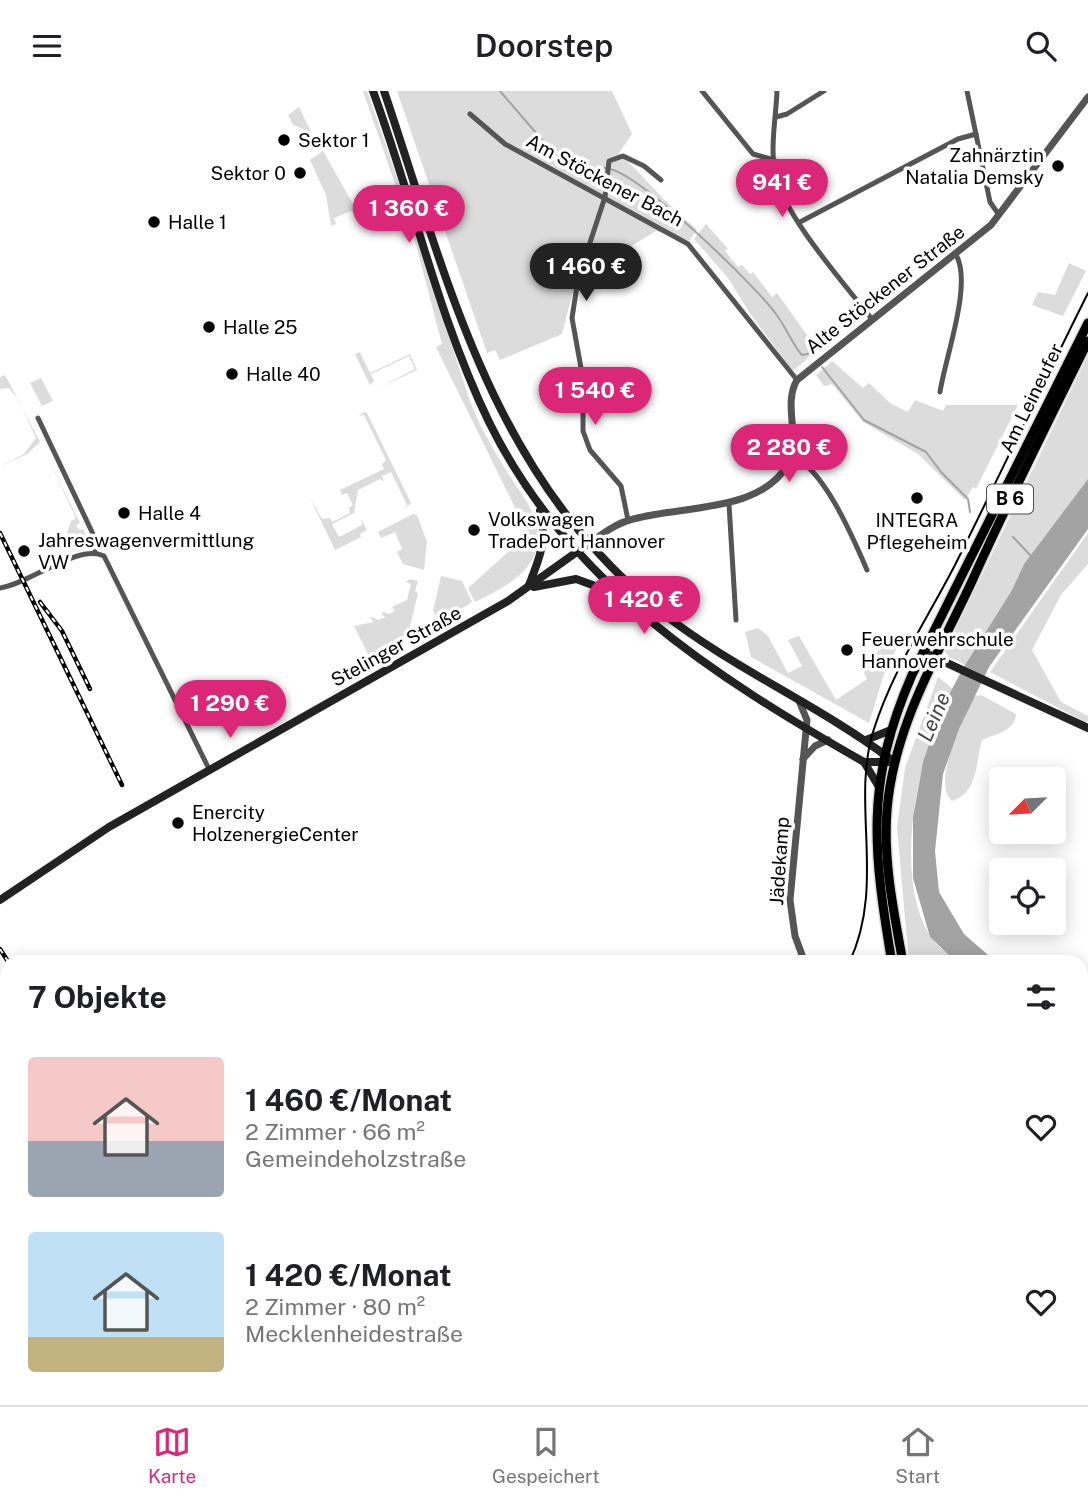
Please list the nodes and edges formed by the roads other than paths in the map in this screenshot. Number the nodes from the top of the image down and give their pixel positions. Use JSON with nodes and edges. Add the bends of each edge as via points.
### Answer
{"nodes":[{"id":1,"x":373,"y":91,"type":"edge"},
{"id":2,"x":384,"y":91,"type":"edge"},
{"id":3,"x":702,"y":91,"type":"edge"},
{"id":4,"x":777,"y":91,"type":"edge"},
{"id":5,"x":824,"y":91,"type":"edge"},
{"id":6,"x":967,"y":91,"type":"edge"},
{"id":7,"x":1088,"y":97,"type":"edge"},
{"id":8,"x":470,"y":114,"type":"dead end"},
{"id":9,"x":776,"y":117,"type":"junction"},
{"id":10,"x":976,"y":134,"type":"junction"},
{"id":11,"x":774,"y":160,"type":"junction"},
{"id":12,"x":661,"y":180,"type":"dead end"},
{"id":13,"x":605,"y":197,"type":"junction"},
{"id":14,"x":999,"y":215,"type":"junction"},
{"id":15,"x":800,"y":222,"type":"junction"},
{"id":16,"x":955,"y":253,"type":"junction"},
{"id":17,"x":871,"y":318,"type":"junction"},
{"id":18,"x":1088,"y":323,"type":"edge"},
{"id":19,"x":1088,"y":341,"type":"edge"},
{"id":20,"x":797,"y":380,"type":"junction"},
{"id":21,"x":940,"y":392,"type":"dead end"},
{"id":22,"x":38,"y":418,"type":"dead end"},
{"id":23,"x":791,"y":456,"type":"junction"},
{"id":24,"x":538,"y":504,"type":"junction"},
{"id":25,"x":729,"y":504,"type":"junction"},
{"id":26,"x":628,"y":520,"type":"junction"},
{"id":27,"x":589,"y":544,"type":"junction"},
{"id":28,"x":95,"y":551,"type":"junction"},
{"id":29,"x":576,"y":552,"type":"junction"},
{"id":30,"x":867,"y":570,"type":"dead end"},
{"id":31,"x":0,"y":587,"type":"edge"},
{"id":32,"x":527,"y":588,"type":"junction"},
{"id":33,"x":616,"y":594,"type":"junction"},
{"id":34,"x":736,"y":620,"type":"dead end"},
{"id":35,"x":923,"y":652,"type":"junction"},
{"id":36,"x":933,"y":657,"type":"junction"},
{"id":37,"x":799,"y":701,"type":"junction"},
{"id":38,"x":806,"y":726,"type":"junction"},
{"id":39,"x":1088,"y":727,"type":"edge"},
{"id":40,"x":891,"y":730,"type":"junction"},
{"id":41,"x":828,"y":740,"type":"junction"},
{"id":42,"x":866,"y":740,"type":"junction"},
{"id":43,"x":884,"y":758,"type":"junction"},
{"id":44,"x":803,"y":759,"type":"junction"},
{"id":45,"x":894,"y":761,"type":"junction"},
{"id":46,"x":864,"y":762,"type":"junction"},
{"id":47,"x":209,"y":769,"type":"junction"},
{"id":48,"x":880,"y":786,"type":"junction"},
{"id":49,"x":0,"y":900,"type":"edge"},
{"id":50,"x":802,"y":955,"type":"edge"},
{"id":51,"x":891,"y":955,"type":"edge"},
{"id":52,"x":902,"y":955,"type":"edge"}],
"edges":[{"from":1,"to":24,"type":"main road","via":[[464,362],[505,453]]},
{"from":2,"to":27,"type":"main road","via":[[474,354],[517,444]]},
{"from":3,"to":11,"type":"street","via":[[753,154]]},
{"from":4,"to":9,"type":"street"},
{"from":5,"to":9,"type":"street"},
{"from":6,"to":10,"type":"street"},
{"from":7,"to":14,"type":"street","name":"Alte Stöckener Straße"},
{"from":8,"to":13,"type":"street","name":"Am Stöckener Bach","via":[[505,144]]},
{"from":9,"to":11,"type":"street"},
{"from":10,"to":14,"type":"street","via":[[990,202]]},
{"from":10,"to":15,"type":"street","via":[[958,139]]},
{"from":11,"to":15,"type":"street","via":[[779,187]]},
{"from":12,"to":13,"type":"street","name":"Am Stöckener Bach","via":[[623,156],[609,161]]},
{"from":13,"to":20,"type":"street","name":"Am Stöckener Bach","via":[[695,250]]},
{"from":13,"to":26,"type":"street","via":[[578,279],[572,318],[583,379],[583,431],[590,450],[621,486]]},
{"from":14,"to":16,"type":"street","name":"Alte Stöckener Straße"},
{"from":15,"to":17,"type":"street"},
{"from":16,"to":17,"type":"street","name":"Alte Stöckener Straße"},
{"from":16,"to":21,"type":"street","via":[[963,285]]},
{"from":17,"to":20,"type":"street","name":"Alte Stöckener Straße"},
{"from":18,"to":35,"type":"main road","name":"Am Leineufer","number":"B 6"},
{"from":19,"to":36,"type":"main road","name":"Am Leineufer","number":"B 6"},
{"from":20,"to":23,"type":"street","name":"Alte Stöckener Straße","via":[[792,395]]},
{"from":22,"to":28,"type":"street","via":[[93,534]]},
{"from":23,"to":25,"type":"street","via":[[786,468],[767,484]]},
{"from":23,"to":30,"type":"street","via":[[801,460],[830,496]]},
{"from":24,"to":29,"type":"main road"},
{"from":24,"to":32,"type":"main road","via":[[544,523],[542,550]]},
{"from":25,"to":26,"type":"street"},
{"from":25,"to":34,"type":"street"},
{"from":26,"to":27,"type":"street"},
{"from":27,"to":29,"type":"main road","name":"Stelinger Straße"},
{"from":27,"to":37,"type":"main road","via":[[664,614]]},
{"from":28,"to":31,"type":"street"},
{"from":28,"to":47,"type":"street","via":[[110,564]]},
{"from":29,"to":32,"type":"main road","name":"Stelinger Straße"},
{"from":29,"to":33,"type":"main road"},
{"from":32,"to":33,"type":"main road","via":[[576,579]]},
{"from":32,"to":47,"type":"main road","name":"Stelinger Straße"},
{"from":33,"to":38,"type":"main road","via":[[692,654]]},
{"from":35,"to":36,"type":"main road"},
{"from":35,"to":40,"type":"main road","name":"Am Leineufer","number":"B 6"},
{"from":36,"to":39,"type":"main road"},
{"from":36,"to":45,"type":"main road","name":"Am Leineufer","number":"B 6"},
{"from":37,"to":38,"type":"street","name":"Jädekamp"},
{"from":37,"to":42,"type":"main road"},
{"from":38,"to":41,"type":"main road"},
{"from":38,"to":44,"type":"street","name":"Jädekamp"},
{"from":40,"to":42,"type":"main road"},
{"from":40,"to":43,"type":"main road","name":"Am Leineufer","number":"B 6"},
{"from":41,"to":44,"type":"street"},
{"from":41,"to":46,"type":"main road"},
{"from":42,"to":43,"type":"main road"},
{"from":43,"to":45,"type":"main road"},
{"from":43,"to":46,"type":"main road"},
{"from":43,"to":48,"type":"main road","name":"Am Leineufer","number":"B 6"},
{"from":44,"to":50,"type":"street","name":"Jädekamp","via":[[790,900]]},
{"from":45,"to":52,"type":"main road","name":"Am Leineufer","number":"B 6","via":[[887,809],[887,863]]},
{"from":46,"to":48,"type":"main road"},
{"from":47,"to":49,"type":"main road","name":"Stelinger Straße","via":[[109,827]]},
{"from":48,"to":51,"type":"main road","name":"Am Leineufer","number":"B 6","via":[[876,863]]}]}
